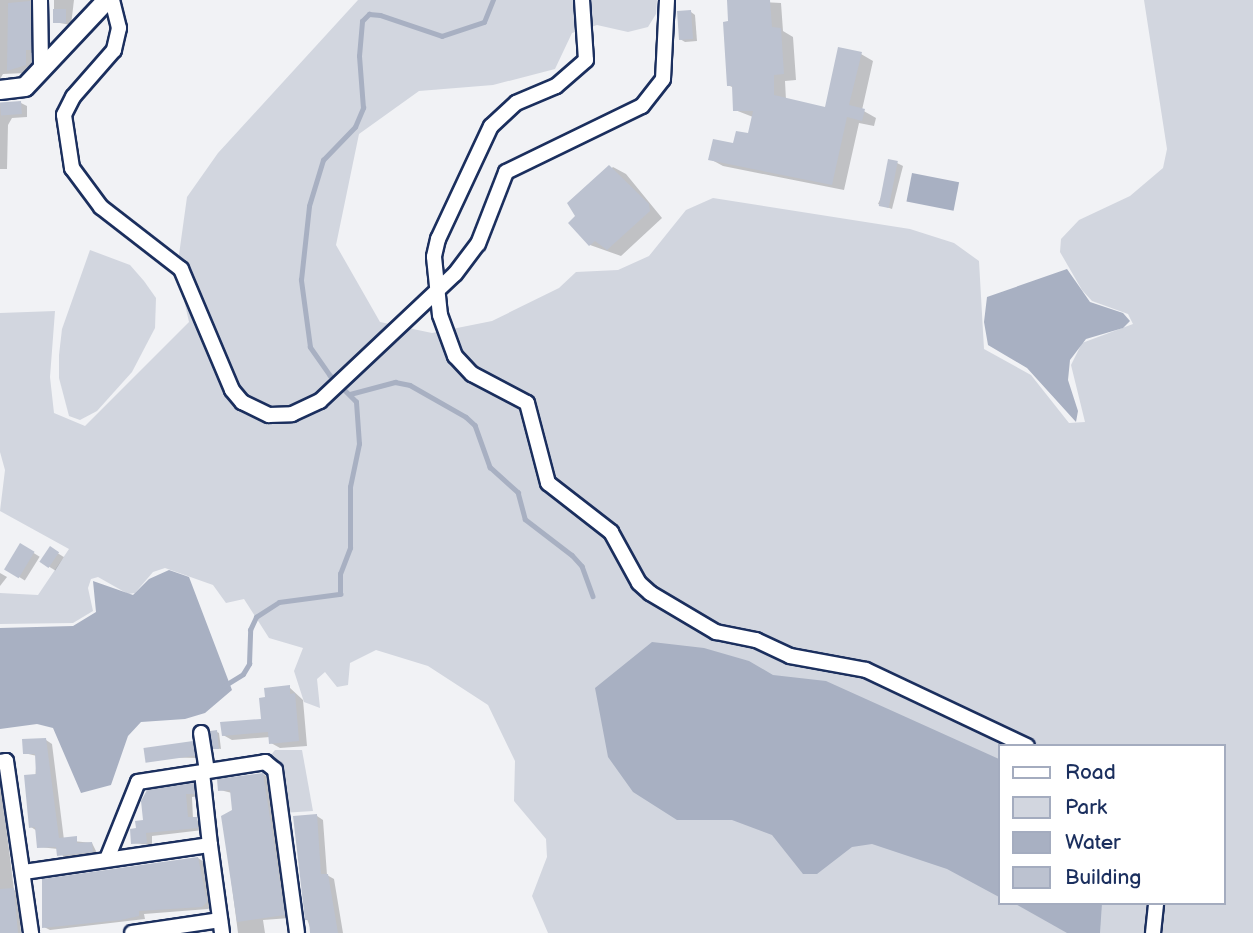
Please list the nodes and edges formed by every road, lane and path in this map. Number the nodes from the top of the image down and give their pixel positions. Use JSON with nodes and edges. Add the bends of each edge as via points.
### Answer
{"nodes":[{"id":1,"x":40,"y":0,"type":"edge"},
{"id":2,"x":110,"y":0,"type":"edge"},
{"id":3,"x":582,"y":0,"type":"edge"},
{"id":4,"x":667,"y":0,"type":"edge"},
{"id":5,"x":41,"y":66,"type":"junction"},
{"id":6,"x":0,"y":90,"type":"edge"},
{"id":7,"x":439,"y":290,"type":"junction"},
{"id":8,"x":201,"y":733,"type":"dead end"},
{"id":9,"x":1023,"y":744,"type":"edge"},
{"id":10,"x":0,"y":762,"type":"edge"},
{"id":11,"x":204,"y":772,"type":"junction"},
{"id":12,"x":210,"y":845,"type":"junction"},
{"id":13,"x":107,"y":859,"type":"junction"},
{"id":14,"x":23,"y":872,"type":"junction"},
{"id":15,"x":1156,"y":905,"type":"edge"},
{"id":16,"x":221,"y":926,"type":"edge"},
{"id":17,"x":31,"y":933,"type":"edge"},
{"id":18,"x":132,"y":933,"type":"edge"},
{"id":19,"x":297,"y":933,"type":"edge"},
{"id":20,"x":1153,"y":933,"type":"edge"}],
"edges":[{"from":1,"to":5,"type":"street"},
{"from":2,"to":5,"type":"street"},
{"from":2,"to":7,"type":"street","via":[[119,28],[114,50],[73,97],[64,115],[72,168],[101,207],[181,270],[224,373],[242,402],[269,415],[307,410]]},
{"from":3,"to":7,"type":"street","via":[[586,60],[556,86],[516,103],[491,126],[435,249]]},
{"from":4,"to":7,"type":"street","via":[[666,62],[657,91],[642,106],[506,172],[478,243]]},
{"from":5,"to":6,"type":"street","via":[[25,87]]},
{"from":7,"to":9,"type":"street","via":[[440,315],[455,356],[472,374],[527,402],[548,483],[611,532],[639,583],[650,593],[716,632],[756,640],[800,659],[866,670]]},
{"from":8,"to":11,"type":"street"},
{"from":10,"to":14,"type":"street","via":[[6,761]]},
{"from":11,"to":12,"type":"street"},
{"from":11,"to":13,"type":"street","via":[[138,782]]},
{"from":11,"to":19,"type":"street","via":[[265,762],[275,770]]},
{"from":12,"to":13,"type":"street"},
{"from":12,"to":16,"type":"street"},
{"from":13,"to":14,"type":"street"},
{"from":14,"to":17,"type":"street"},
{"from":15,"to":20,"type":"street"},
{"from":16,"to":18,"type":"street"}]}
